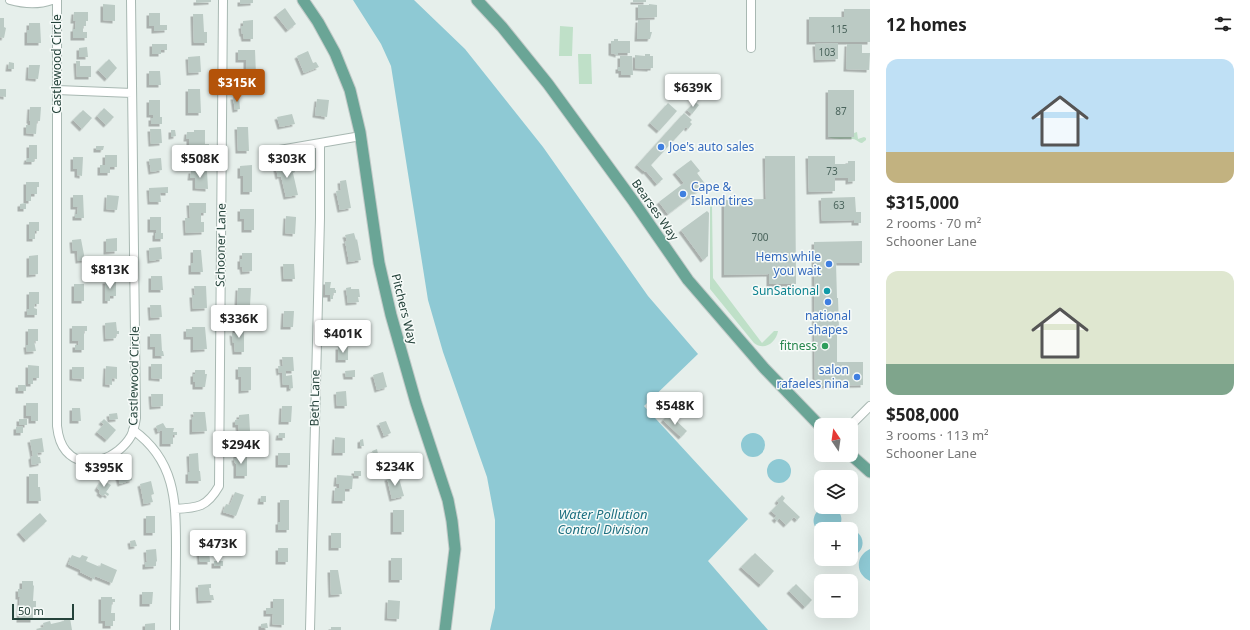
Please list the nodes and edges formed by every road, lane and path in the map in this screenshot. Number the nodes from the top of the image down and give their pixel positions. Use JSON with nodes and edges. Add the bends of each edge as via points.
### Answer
{"nodes":[{"id":1,"x":10,"y":0,"type":"edge"},
{"id":2,"x":52,"y":0,"type":"edge"},
{"id":3,"x":57,"y":0,"type":"edge"},
{"id":4,"x":131,"y":0,"type":"edge"},
{"id":5,"x":223,"y":0,"type":"edge"},
{"id":6,"x":303,"y":0,"type":"edge"},
{"id":7,"x":477,"y":0,"type":"edge"},
{"id":8,"x":751,"y":0,"type":"edge"},
{"id":9,"x":751,"y":48,"type":"dead end"},
{"id":10,"x":57,"y":90,"type":"junction"},
{"id":11,"x":132,"y":93,"type":"junction"},
{"id":12,"x":361,"y":136,"type":"junction"},
{"id":13,"x":320,"y":142,"type":"junction"},
{"id":14,"x":268,"y":152,"type":"dead end"},
{"id":15,"x":870,"y":406,"type":"edge"},
{"id":16,"x":858,"y":418,"type":"edge"},
{"id":17,"x":814,"y":420,"type":"edge"},
{"id":18,"x":134,"y":430,"type":"junction"},
{"id":19,"x":858,"y":461,"type":"edge"},
{"id":20,"x":870,"y":472,"type":"edge"},
{"id":21,"x":175,"y":510,"type":"junction"},
{"id":22,"x":175,"y":630,"type":"edge"},
{"id":23,"x":310,"y":630,"type":"edge"},
{"id":24,"x":445,"y":630,"type":"edge"}],
"edges":[{"from":1,"to":2,"type":"street","via":[[21,3],[43,3]]},
{"from":3,"to":10,"type":"street","name":"Castlewood Circle"},
{"from":4,"to":11,"type":"street","name":"Castlewood Circle"},
{"from":5,"to":21,"type":"street","name":"Schooner Lane","via":[[219,486],[212,497],[202,505]]},
{"from":6,"to":12,"type":"main road","name":"Pitchers Way","via":[[335,53],[350,90]]},
{"from":7,"to":17,"type":"main road","name":"Bearses Way","via":[[548,84],[688,280],[764,368]]},
{"from":8,"to":9,"type":"street"},
{"from":10,"to":11,"type":"street"},
{"from":10,"to":18,"type":"street","name":"Castlewood Circle","via":[[56,414],[59,436],[70,455],[92,462],[106,458],[120,448]]},
{"from":11,"to":18,"type":"street","name":"Castlewood Circle","via":[[136,418]]},
{"from":12,"to":13,"type":"street"},
{"from":12,"to":24,"type":"main road","name":"Pitchers Way","via":[[379,263],[391,316],[416,403],[446,491],[452,520],[454,558]]},
{"from":13,"to":14,"type":"street"},
{"from":13,"to":23,"type":"street","name":"Beth Lane"},
{"from":15,"to":16,"type":"street"},
{"from":18,"to":21,"type":"street","via":[[146,439],[162,460],[171,482]]},
{"from":19,"to":20,"type":"main road"},
{"from":21,"to":22,"type":"street"}]}
